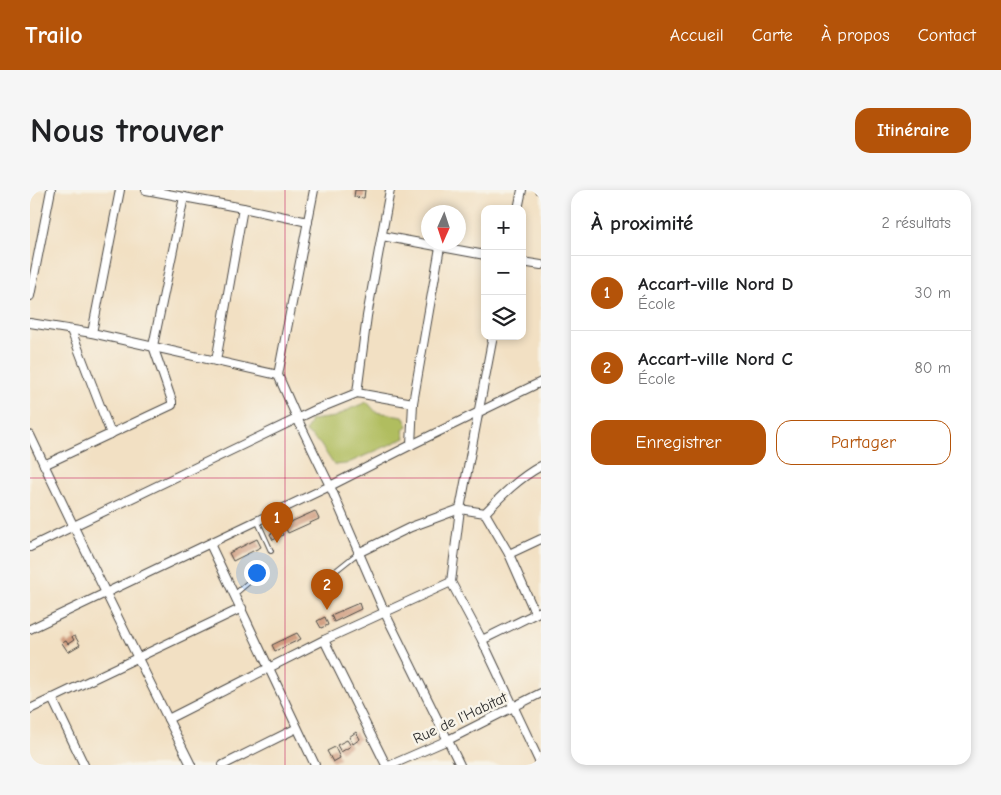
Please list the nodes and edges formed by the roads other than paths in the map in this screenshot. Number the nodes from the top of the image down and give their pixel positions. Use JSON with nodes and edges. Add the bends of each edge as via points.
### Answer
{"nodes":[{"id":1,"x":51,"y":190,"type":"edge"},
{"id":2,"x":120,"y":190,"type":"edge"},
{"id":3,"x":146,"y":190,"type":"edge"},
{"id":4,"x":314,"y":190,"type":"edge"},
{"id":5,"x":390,"y":190,"type":"edge"},
{"id":6,"x":522,"y":190,"type":"edge"},
{"id":7,"x":184,"y":197,"type":"junction"},
{"id":8,"x":519,"y":205,"type":"edge"},
{"id":9,"x":243,"y":208,"type":"junction"},
{"id":10,"x":308,"y":222,"type":"junction"},
{"id":11,"x":382,"y":236,"type":"junction"},
{"id":12,"x":421,"y":243,"type":"edge"},
{"id":13,"x":439,"y":250,"type":"edge"},
{"id":14,"x":457,"y":250,"type":"edge"},
{"id":15,"x":481,"y":254,"type":"edge"},
{"id":16,"x":526,"y":263,"type":"edge"},
{"id":17,"x":541,"y":265,"type":"edge"},
{"id":18,"x":30,"y":296,"type":"edge"},
{"id":19,"x":30,"y":323,"type":"edge"},
{"id":20,"x":70,"y":330,"type":"junction"},
{"id":21,"x":92,"y":333,"type":"junction"},
{"id":22,"x":492,"y":340,"type":"edge"},
{"id":23,"x":153,"y":346,"type":"junction"},
{"id":24,"x":216,"y":361,"type":"junction"},
{"id":25,"x":278,"y":375,"type":"junction"},
{"id":26,"x":541,"y":382,"type":"edge"},
{"id":27,"x":357,"y":394,"type":"junction"},
{"id":28,"x":413,"y":403,"type":"junction"},
{"id":29,"x":478,"y":412,"type":"junction"},
{"id":30,"x":297,"y":418,"type":"junction"},
{"id":31,"x":30,"y":434,"type":"edge"},
{"id":32,"x":111,"y":434,"type":"junction"},
{"id":33,"x":411,"y":445,"type":"junction"},
{"id":34,"x":44,"y":465,"type":"junction"},
{"id":35,"x":541,"y":466,"type":"edge"},
{"id":36,"x":330,"y":486,"type":"junction"},
{"id":37,"x":460,"y":509,"type":"junction"},
{"id":38,"x":485,"y":513,"type":"junction"},
{"id":39,"x":257,"y":520,"type":"junction"},
{"id":40,"x":75,"y":526,"type":"junction"},
{"id":41,"x":541,"y":539,"type":"edge"},
{"id":42,"x":210,"y":544,"type":"junction"},
{"id":43,"x":30,"y":547,"type":"edge"},
{"id":44,"x":270,"y":551,"type":"dead end"},
{"id":45,"x":358,"y":553,"type":"junction"},
{"id":46,"x":509,"y":554,"type":"junction"},
{"id":47,"x":333,"y":573,"type":"dead end"},
{"id":48,"x":250,"y":581,"type":"dead end"},
{"id":49,"x":452,"y":582,"type":"junction"},
{"id":50,"x":104,"y":592,"type":"junction"},
{"id":51,"x":235,"y":594,"type":"junction"},
{"id":52,"x":242,"y":608,"type":"junction"},
{"id":53,"x":384,"y":611,"type":"junction"},
{"id":54,"x":538,"y":612,"type":"edge"},
{"id":55,"x":30,"y":628,"type":"edge"},
{"id":56,"x":324,"y":640,"type":"junction"},
{"id":57,"x":482,"y":640,"type":"junction"},
{"id":58,"x":138,"y":658,"type":"junction"},
{"id":59,"x":270,"y":667,"type":"junction"},
{"id":60,"x":541,"y":693,"type":"edge"},
{"id":61,"x":52,"y":698,"type":"junction"},
{"id":62,"x":514,"y":708,"type":"junction"},
{"id":63,"x":30,"y":709,"type":"edge"},
{"id":64,"x":168,"y":719,"type":"junction"},
{"id":65,"x":297,"y":728,"type":"junction"},
{"id":66,"x":448,"y":740,"type":"junction"},
{"id":67,"x":84,"y":765,"type":"edge"},
{"id":68,"x":191,"y":765,"type":"edge"},
{"id":69,"x":223,"y":765,"type":"edge"},
{"id":70,"x":315,"y":765,"type":"edge"},
{"id":71,"x":386,"y":765,"type":"edge"},
{"id":72,"x":391,"y":765,"type":"edge"},
{"id":73,"x":460,"y":765,"type":"edge"},
{"id":74,"x":541,"y":765,"type":"edge"}],
"edges":[{"from":1,"to":18,"type":"street"},
{"from":2,"to":21,"type":"street"},
{"from":3,"to":7,"type":"street"},
{"from":4,"to":10,"type":"street"},
{"from":5,"to":11,"type":"street"},
{"from":6,"to":8,"type":"street"},
{"from":7,"to":9,"type":"street"},
{"from":7,"to":23,"type":"street"},
{"from":9,"to":10,"type":"street"},
{"from":9,"to":24,"type":"street"},
{"from":10,"to":25,"type":"street"},
{"from":11,"to":12,"type":"street"},
{"from":11,"to":27,"type":"street"},
{"from":13,"to":28,"type":"street"},
{"from":14,"to":15,"type":"street"},
{"from":16,"to":17,"type":"street"},
{"from":19,"to":20,"type":"street"},
{"from":20,"to":21,"type":"street"},
{"from":20,"to":32,"type":"street"},
{"from":21,"to":23,"type":"street"},
{"from":22,"to":29,"type":"street"},
{"from":23,"to":24,"type":"street"},
{"from":23,"to":32,"type":"street","via":[[172,405]]},
{"from":24,"to":25,"type":"street"},
{"from":25,"to":30,"type":"street"},
{"from":26,"to":29,"type":"street"},
{"from":27,"to":28,"type":"street"},
{"from":27,"to":30,"type":"street"},
{"from":28,"to":33,"type":"street"},
{"from":29,"to":33,"type":"street"},
{"from":29,"to":37,"type":"street"},
{"from":30,"to":36,"type":"street"},
{"from":30,"to":40,"type":"street"},
{"from":31,"to":34,"type":"street"},
{"from":32,"to":34,"type":"street"},
{"from":33,"to":36,"type":"street"},
{"from":34,"to":40,"type":"street"},
{"from":35,"to":38,"type":"street","via":[[525,474]]},
{"from":36,"to":39,"type":"street"},
{"from":36,"to":45,"type":"street"},
{"from":37,"to":38,"type":"street"},
{"from":37,"to":45,"type":"street","via":[[411,527]]},
{"from":37,"to":49,"type":"street"},
{"from":38,"to":46,"type":"street"},
{"from":39,"to":42,"type":"street"},
{"from":39,"to":44,"type":"lane"},
{"from":40,"to":43,"type":"street"},
{"from":40,"to":50,"type":"street"},
{"from":41,"to":46,"type":"street"},
{"from":42,"to":50,"type":"street"},
{"from":42,"to":51,"type":"street"},
{"from":45,"to":47,"type":"lane"},
{"from":45,"to":53,"type":"street"},
{"from":46,"to":54,"type":"street"},
{"from":48,"to":51,"type":"lane"},
{"from":49,"to":53,"type":"street"},
{"from":49,"to":57,"type":"street"},
{"from":50,"to":55,"type":"street"},
{"from":50,"to":58,"type":"street"},
{"from":51,"to":52,"type":"street"},
{"from":52,"to":58,"type":"street"},
{"from":52,"to":59,"type":"street"},
{"from":53,"to":56,"type":"street"},
{"from":53,"to":66,"type":"street"},
{"from":54,"to":57,"type":"street"},
{"from":56,"to":59,"type":"street"},
{"from":56,"to":71,"type":"street"},
{"from":57,"to":62,"type":"street"},
{"from":58,"to":61,"type":"street"},
{"from":58,"to":64,"type":"street"},
{"from":59,"to":64,"type":"street"},
{"from":59,"to":65,"type":"street"},
{"from":60,"to":62,"type":"street","name":"Rue de l'Habitat"},
{"from":61,"to":63,"type":"street"},
{"from":61,"to":67,"type":"street"},
{"from":62,"to":66,"type":"street","name":"Rue de l'Habitat"},
{"from":62,"to":74,"type":"street"},
{"from":64,"to":68,"type":"street"},
{"from":65,"to":69,"type":"street"},
{"from":65,"to":70,"type":"street"},
{"from":66,"to":72,"type":"street","name":"Rue de l'Habitat"},
{"from":66,"to":73,"type":"street"}]}
